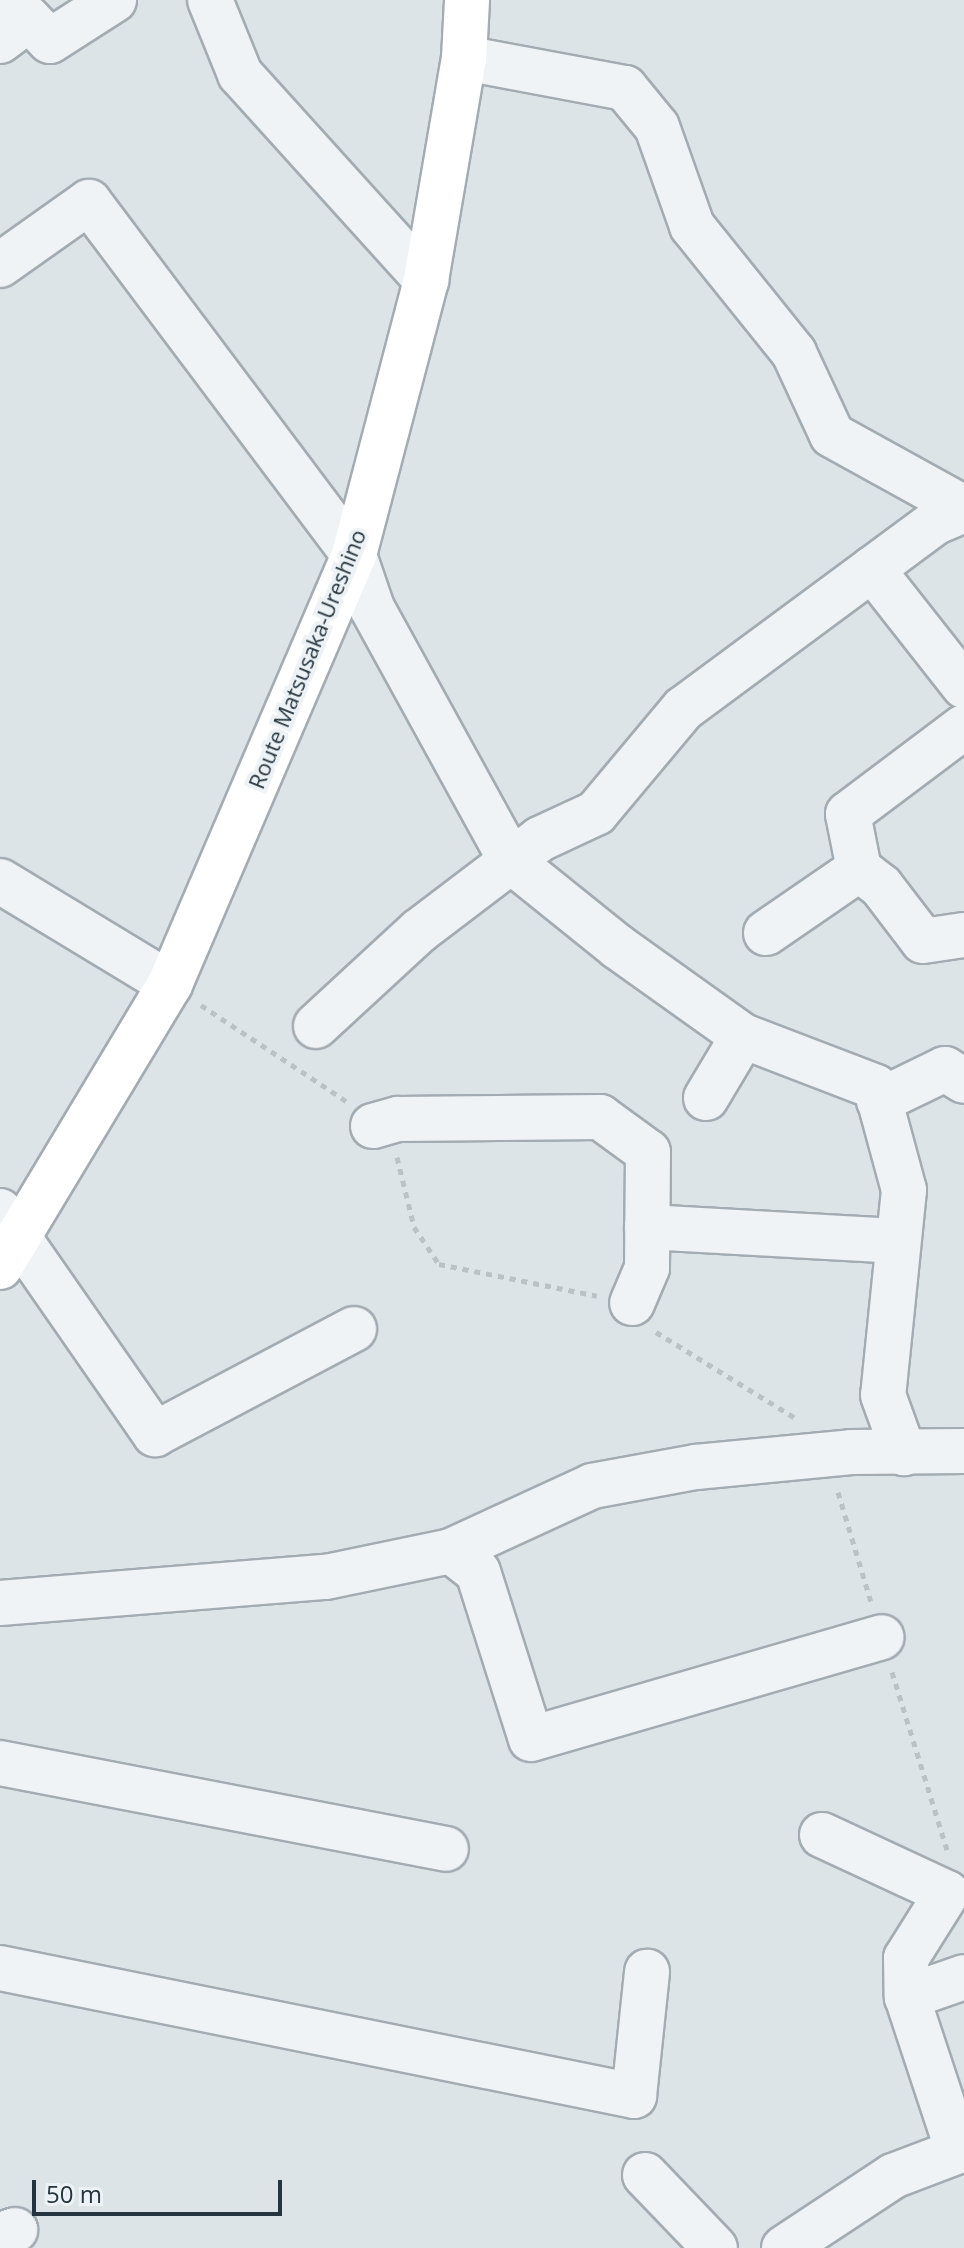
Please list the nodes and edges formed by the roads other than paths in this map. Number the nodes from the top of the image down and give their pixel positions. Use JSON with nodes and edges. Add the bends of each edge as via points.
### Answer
{"nodes":[{"id":1,"x":114,"y":0,"type":"edge"},
{"id":2,"x":210,"y":0,"type":"edge"},
{"id":3,"x":467,"y":0,"type":"edge"},
{"id":4,"x":13,"y":20,"type":"edge"},
{"id":5,"x":464,"y":58,"type":"junction"},
{"id":6,"x":0,"y":265,"type":"edge"},
{"id":7,"x":426,"y":280,"type":"junction"},
{"id":8,"x":964,"y":509,"type":"edge"},
{"id":9,"x":354,"y":555,"type":"junction"},
{"id":10,"x":872,"y":569,"type":"junction"},
{"id":11,"x":964,"y":686,"type":"edge"},
{"id":12,"x":964,"y":727,"type":"edge"},
{"id":13,"x":511,"y":861,"type":"junction"},
{"id":14,"x":859,"y":869,"type":"junction"},
{"id":15,"x":0,"y":881,"type":"edge"},
{"id":16,"x":766,"y":933,"type":"dead end"},
{"id":17,"x":964,"y":935,"type":"edge"},
{"id":18,"x":170,"y":984,"type":"junction"},
{"id":19,"x":316,"y":1026,"type":"dead end"},
{"id":20,"x":743,"y":1036,"type":"junction"},
{"id":21,"x":964,"y":1081,"type":"edge"},
{"id":22,"x":706,"y":1098,"type":"dead end"},
{"id":23,"x":879,"y":1101,"type":"junction"},
{"id":24,"x":373,"y":1126,"type":"road end"},
{"id":25,"x":647,"y":1227,"type":"junction"},
{"id":26,"x":6,"y":1238,"type":"edge"},
{"id":27,"x":896,"y":1241,"type":"junction"},
{"id":28,"x":632,"y":1303,"type":"road end"},
{"id":29,"x":354,"y":1329,"type":"dead end"},
{"id":30,"x":964,"y":1451,"type":"edge"},
{"id":31,"x":904,"y":1453,"type":"junction"},
{"id":32,"x":451,"y":1551,"type":"junction"},
{"id":33,"x":0,"y":1603,"type":"edge"},
{"id":34,"x":881,"y":1637,"type":"dead end"},
{"id":35,"x":0,"y":1763,"type":"edge"},
{"id":36,"x":822,"y":1835,"type":"dead end"},
{"id":37,"x":446,"y":1849,"type":"dead end"},
{"id":38,"x":0,"y":1968,"type":"edge"},
{"id":39,"x":647,"y":1972,"type":"dead end"},
{"id":40,"x":964,"y":1977,"type":"edge"},
{"id":41,"x":907,"y":1997,"type":"junction"},
{"id":42,"x":961,"y":2150,"type":"edge"},
{"id":43,"x":645,"y":2175,"type":"dead end"},
{"id":44,"x":715,"y":2248,"type":"edge"},
{"id":45,"x":784,"y":2248,"type":"edge"}],
"edges":[{"from":1,"to":4,"type":"street","via":[[50,41]]},
{"from":2,"to":7,"type":"street","via":[[240,74]]},
{"from":3,"to":5,"type":"main road","name":"Route Matsusaka-Ureshino"},
{"from":5,"to":7,"type":"main road","name":"Route Matsusaka-Ureshino"},
{"from":5,"to":8,"type":"street","via":[[625,88],[657,127],[692,226],[794,353],[832,435]]},
{"from":6,"to":9,"type":"street","via":[[89,202]]},
{"from":7,"to":9,"type":"main road","name":"Route Matsusaka-Ureshino"},
{"from":8,"to":10,"type":"street","via":[[936,522]]},
{"from":9,"to":13,"type":"street","via":[[372,608]]},
{"from":9,"to":18,"type":"main road","name":"Route Matsusaka-Ureshino"},
{"from":10,"to":11,"type":"street"},
{"from":10,"to":13,"type":"street","via":[[683,709],[596,813],[540,839]]},
{"from":12,"to":14,"type":"street","via":[[848,814]]},
{"from":13,"to":19,"type":"street","via":[[419,931]]},
{"from":13,"to":20,"type":"street","via":[[618,947]]},
{"from":14,"to":16,"type":"street"},
{"from":14,"to":17,"type":"street","via":[[881,886],[923,941]]},
{"from":15,"to":18,"type":"street"},
{"from":18,"to":26,"type":"main road","name":"Route Matsusaka-Ureshino"},
{"from":20,"to":22,"type":"street"},
{"from":20,"to":23,"type":"street","via":[[876,1087]]},
{"from":21,"to":23,"type":"street","via":[[945,1069]]},
{"from":23,"to":27,"type":"street","via":[[904,1190]]},
{"from":24,"to":25,"type":"street","via":[[398,1119],[600,1117],[648,1152]]},
{"from":25,"to":27,"type":"street"},
{"from":25,"to":28,"type":"street","via":[[647,1268]]},
{"from":26,"to":29,"type":"street","via":[[155,1434]]},
{"from":27,"to":31,"type":"street","via":[[883,1395]]},
{"from":30,"to":31,"type":"street"},
{"from":31,"to":32,"type":"street","via":[[696,1467],[592,1486]]},
{"from":32,"to":33,"type":"street","via":[[326,1577]]},
{"from":32,"to":34,"type":"street","via":[[478,1572],[531,1739]]},
{"from":35,"to":37,"type":"street"},
{"from":36,"to":41,"type":"street","via":[[947,1893],[906,1958]]},
{"from":38,"to":39,"type":"street","via":[[634,2096]]},
{"from":40,"to":41,"type":"street"},
{"from":41,"to":42,"type":"street"},
{"from":42,"to":45,"type":"street","via":[[893,2176]]},
{"from":43,"to":44,"type":"street"}]}
